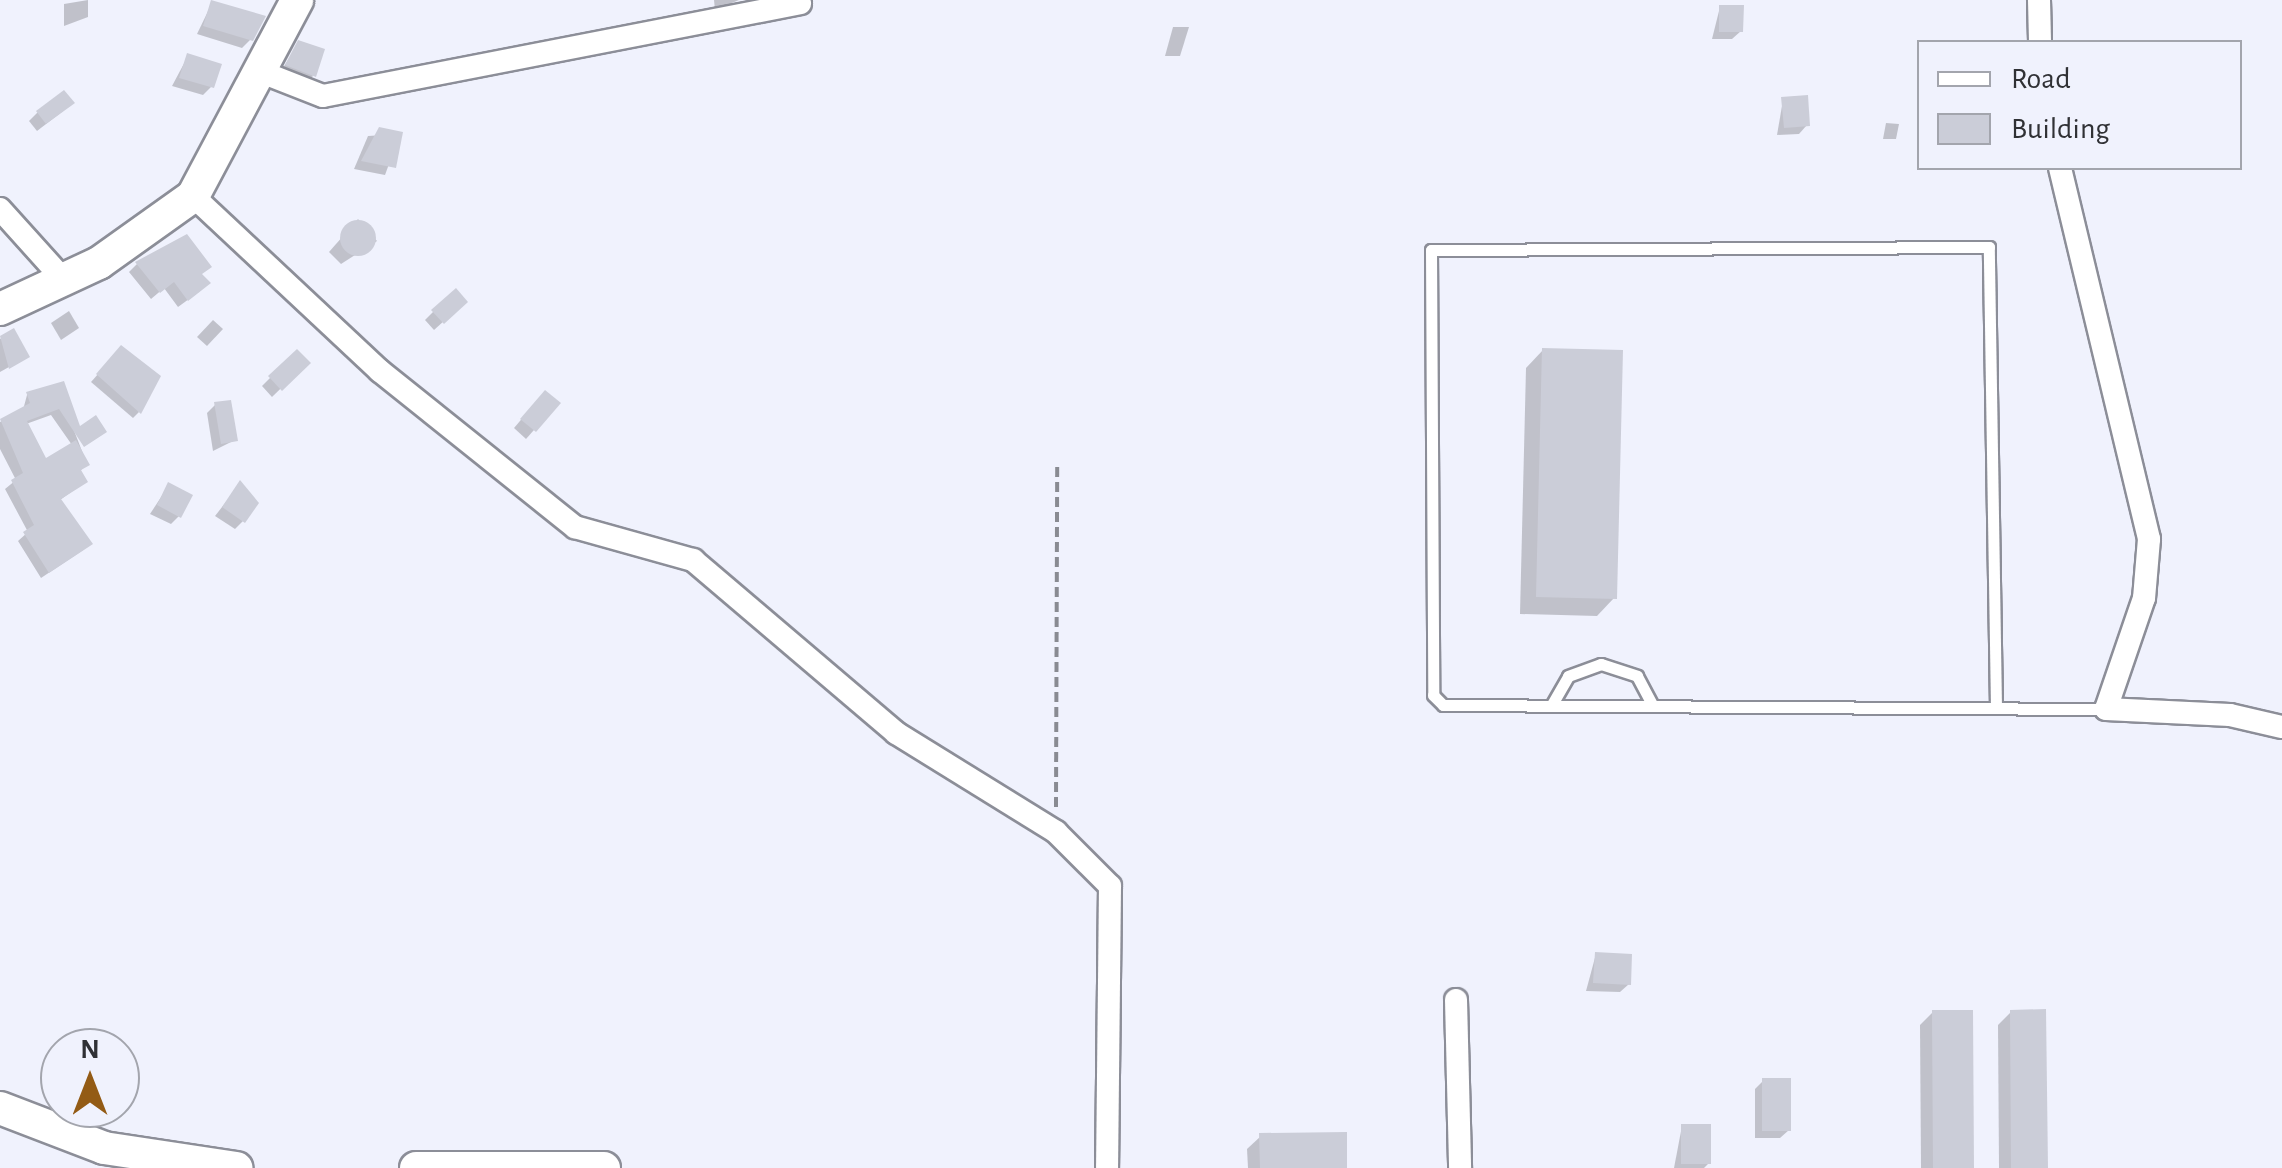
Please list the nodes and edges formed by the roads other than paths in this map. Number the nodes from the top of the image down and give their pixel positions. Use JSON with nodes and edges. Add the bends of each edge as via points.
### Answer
{"nodes":[{"id":1,"x":296,"y":0,"type":"edge"},
{"id":2,"x":2040,"y":0,"type":"edge"},
{"id":3,"x":800,"y":3,"type":"dead end"},
{"id":4,"x":2040,"y":40,"type":"edge"},
{"id":5,"x":264,"y":73,"type":"junction"},
{"id":6,"x":2060,"y":170,"type":"edge"},
{"id":7,"x":193,"y":196,"type":"junction"},
{"id":8,"x":0,"y":209,"type":"edge"},
{"id":9,"x":64,"y":280,"type":"junction"},
{"id":10,"x":0,"y":310,"type":"edge"},
{"id":11,"x":1551,"y":706,"type":"junction"},
{"id":12,"x":1653,"y":706,"type":"junction"},
{"id":13,"x":1996,"y":707,"type":"junction"},
{"id":14,"x":2106,"y":709,"type":"junction"},
{"id":15,"x":2282,"y":727,"type":"edge"},
{"id":16,"x":1456,"y":1000,"type":"dead end"},
{"id":17,"x":0,"y":1108,"type":"edge"},
{"id":18,"x":236,"y":1168,"type":"edge"},
{"id":19,"x":416,"y":1168,"type":"edge"},
{"id":20,"x":604,"y":1168,"type":"edge"},
{"id":21,"x":1107,"y":1168,"type":"edge"},
{"id":22,"x":1460,"y":1168,"type":"edge"}],
"edges":[{"from":1,"to":5,"type":"main road"},
{"from":2,"to":4,"type":"street"},
{"from":3,"to":5,"type":"street","via":[[323,96]]},
{"from":5,"to":7,"type":"main road"},
{"from":6,"to":14,"type":"street","via":[[2149,539],[2144,598]]},
{"from":7,"to":9,"type":"main road"},
{"from":7,"to":21,"type":"street","via":[[380,372],[575,527],[693,560],[896,733],[1056,832],[1110,886]]},
{"from":8,"to":9,"type":"street"},
{"from":9,"to":10,"type":"main road"},
{"from":11,"to":12,"type":"lane"},
{"from":11,"to":12,"type":"lane","via":[[1568,676],[1602,664],[1637,676]]},
{"from":11,"to":13,"type":"lane","via":[[1444,705],[1434,695],[1431,250],[1989,246]]},
{"from":12,"to":13,"type":"lane"},
{"from":13,"to":14,"type":"lane"},
{"from":14,"to":15,"type":"street","via":[[2230,715]]},
{"from":16,"to":22,"type":"street"},
{"from":17,"to":18,"type":"main road","via":[[104,1148]]},
{"from":19,"to":20,"type":"main road"}]}
